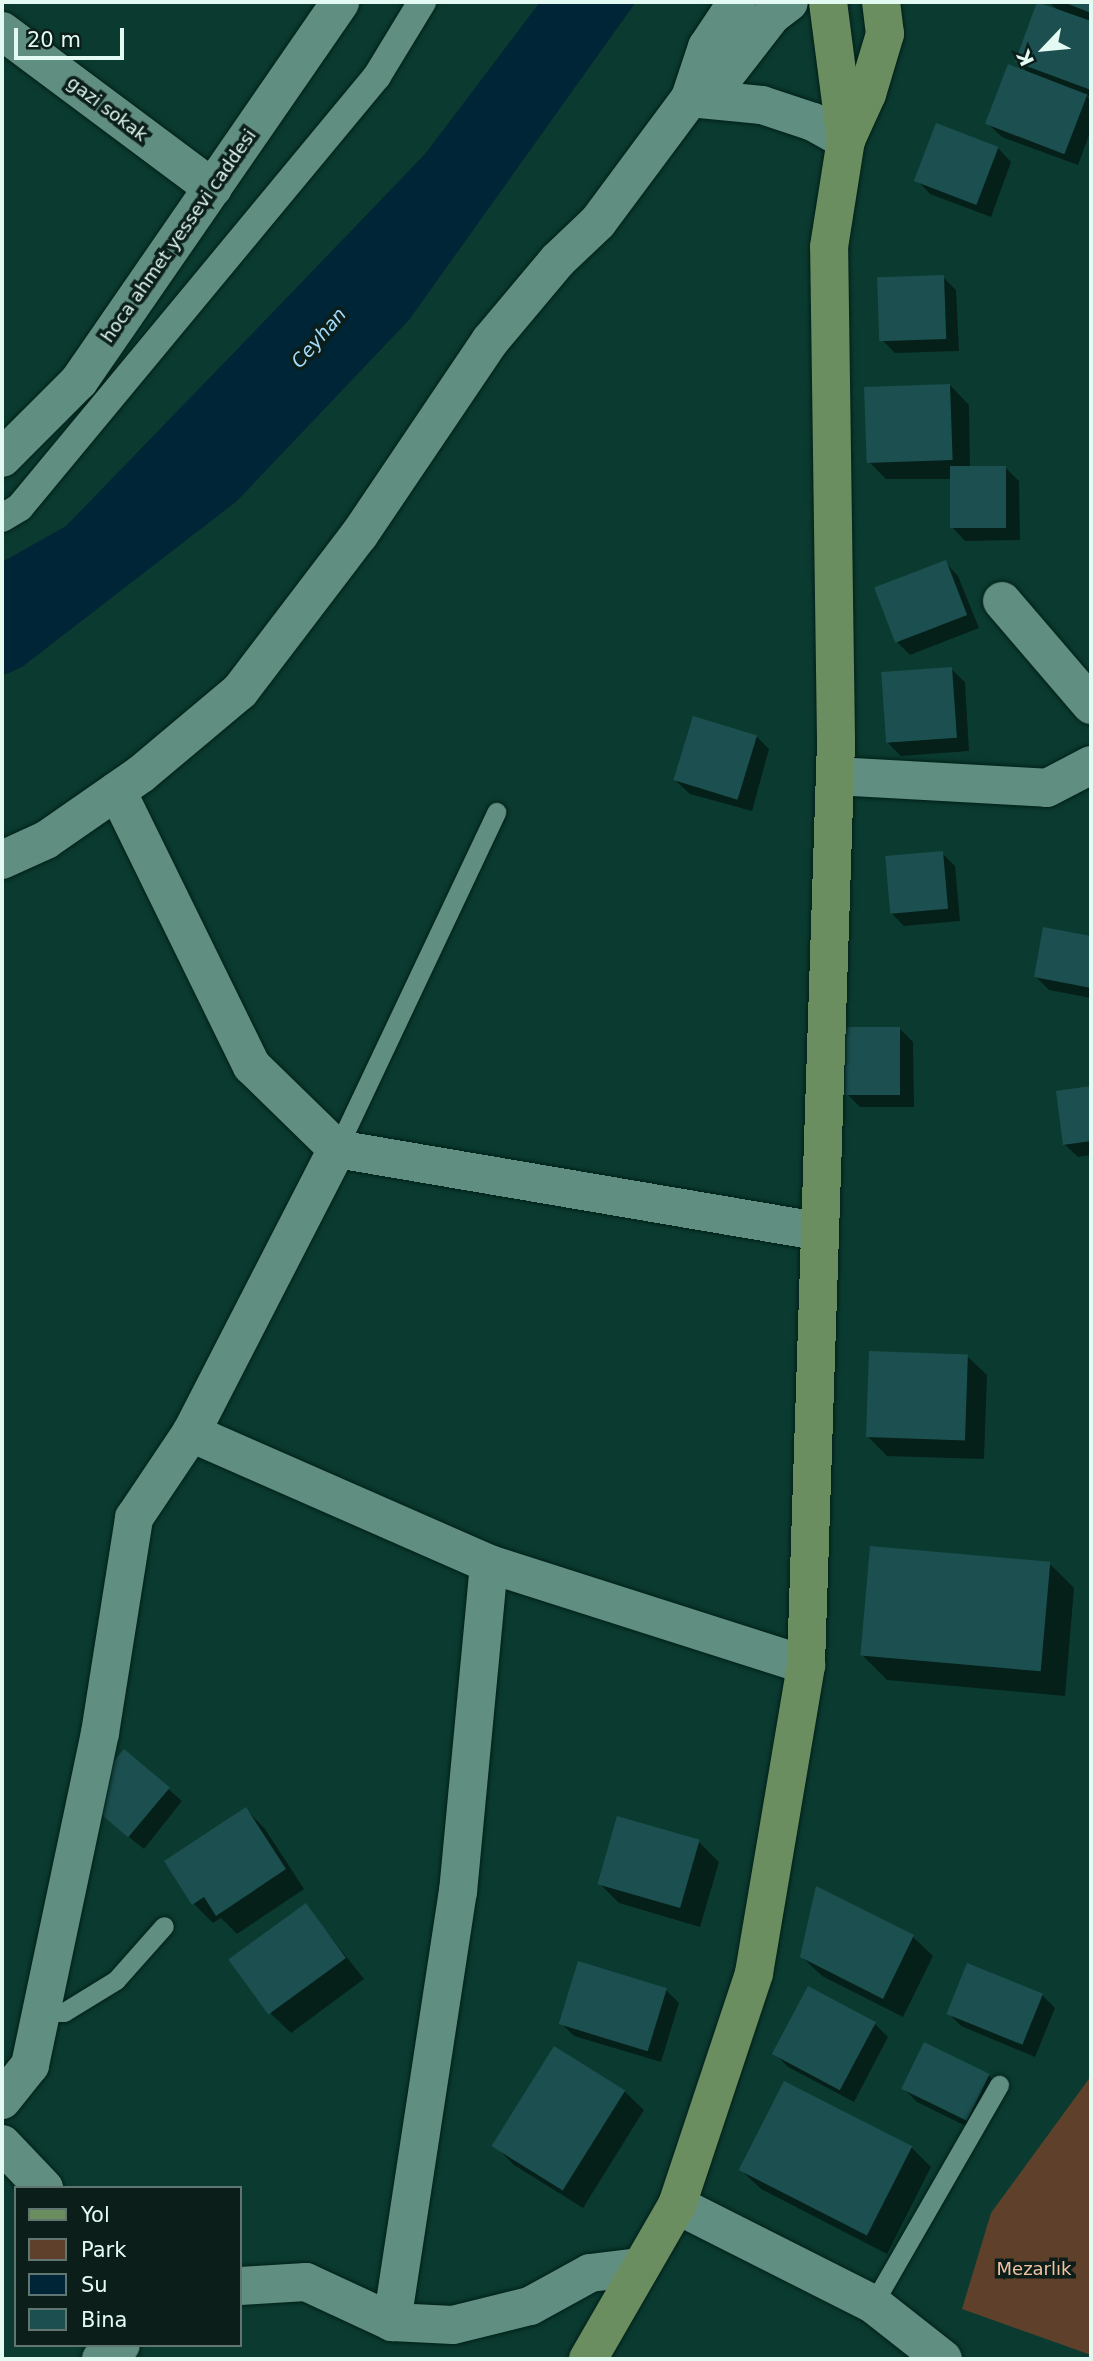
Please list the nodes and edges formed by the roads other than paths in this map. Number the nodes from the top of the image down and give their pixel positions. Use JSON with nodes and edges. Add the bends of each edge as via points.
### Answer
{"nodes":[{"id":1,"x":340,"y":2,"type":"edge"},
{"id":2,"x":422,"y":2,"type":"edge"},
{"id":3,"x":737,"y":2,"type":"edge"},
{"id":4,"x":789,"y":2,"type":"edge"},
{"id":5,"x":828,"y":2,"type":"edge"},
{"id":6,"x":881,"y":2,"type":"edge"},
{"id":7,"x":2,"y":31,"type":"edge"},
{"id":8,"x":690,"y":98,"type":"junction"},
{"id":9,"x":846,"y":140,"type":"junction"},
{"id":10,"x":213,"y":188,"type":"junction"},
{"id":11,"x":2,"y":458,"type":"edge"},
{"id":12,"x":2,"y":518,"type":"edge"},
{"id":13,"x":1002,"y":601,"type":"dead end"},
{"id":14,"x":1091,"y":705,"type":"edge"},
{"id":15,"x":1091,"y":765,"type":"edge"},
{"id":16,"x":835,"y":776,"type":"junction"},
{"id":17,"x":117,"y":791,"type":"junction"},
{"id":18,"x":496,"y":812,"type":"dead end"},
{"id":19,"x":2,"y":860,"type":"edge"},
{"id":20,"x":337,"y":1149,"type":"junction"},
{"id":21,"x":818,"y":1231,"type":"junction"},
{"id":22,"x":191,"y":1433,"type":"junction"},
{"id":23,"x":489,"y":1564,"type":"junction"},
{"id":24,"x":806,"y":1665,"type":"junction"},
{"id":25,"x":164,"y":1926,"type":"dead end"},
{"id":26,"x":40,"y":2012,"type":"junction"},
{"id":27,"x":999,"y":2085,"type":"dead end"},
{"id":28,"x":2,"y":2099,"type":"edge"},
{"id":29,"x":2,"y":2144,"type":"edge"},
{"id":30,"x":42,"y":2186,"type":"edge"},
{"id":31,"x":677,"y":2206,"type":"junction"},
{"id":32,"x":639,"y":2267,"type":"junction"},
{"id":33,"x":242,"y":2286,"type":"edge"},
{"id":34,"x":873,"y":2304,"type":"junction"},
{"id":35,"x":391,"y":2322,"type":"junction"},
{"id":36,"x":118,"y":2347,"type":"edge"},
{"id":37,"x":101,"y":2359,"type":"edge"},
{"id":38,"x":588,"y":2359,"type":"edge"},
{"id":39,"x":943,"y":2359,"type":"edge"}],
"edges":[{"from":1,"to":10,"type":"street","name":"hoca ahmet yessevi caddesi"},
{"from":2,"to":12,"type":"street","via":[[377,76],[20,507]]},
{"from":3,"to":8,"type":"street","via":[[707,47]]},
{"from":4,"to":8,"type":"street","via":[[772,15],[724,77]]},
{"from":5,"to":9,"type":"main road"},
{"from":6,"to":9,"type":"main road","via":[[885,34],[867,94]]},
{"from":7,"to":10,"type":"street","name":"gazi sokak"},
{"from":8,"to":9,"type":"street","via":[[762,105],[813,122]]},
{"from":8,"to":17,"type":"street","via":[[598,222],[558,260],[490,341],[359,535],[240,691]]},
{"from":9,"to":16,"type":"main road","via":[[829,247]]},
{"from":10,"to":11,"type":"street","name":"hoca ahmet yessevi caddesi","via":[[79,381]]},
{"from":13,"to":14,"type":"street"},
{"from":15,"to":16,"type":"street","via":[[1047,788]]},
{"from":16,"to":21,"type":"main road"},
{"from":17,"to":19,"type":"street","via":[[46,840]]},
{"from":17,"to":20,"type":"street","via":[[252,1066]]},
{"from":18,"to":20,"type":"lane"},
{"from":20,"to":21,"type":"street"},
{"from":20,"to":22,"type":"street"},
{"from":21,"to":24,"type":"main road"},
{"from":22,"to":23,"type":"street"},
{"from":22,"to":26,"type":"street","via":[[134,1518],[100,1733]]},
{"from":23,"to":24,"type":"street"},
{"from":23,"to":35,"type":"street","via":[[458,1892]]},
{"from":24,"to":31,"type":"main road","via":[[754,1973]]},
{"from":25,"to":26,"type":"lane","via":[[116,1980],[64,2012]]},
{"from":26,"to":28,"type":"street","via":[[30,2065]]},
{"from":27,"to":34,"type":"lane"},
{"from":29,"to":30,"type":"street"},
{"from":31,"to":32,"type":"main road"},
{"from":31,"to":34,"type":"street"},
{"from":32,"to":35,"type":"street","via":[[590,2273],[530,2306],[453,2325]]},
{"from":32,"to":38,"type":"main road"},
{"from":33,"to":35,"type":"street","via":[[306,2282]]},
{"from":34,"to":39,"type":"street"},
{"from":36,"to":37,"type":"street"}]}
